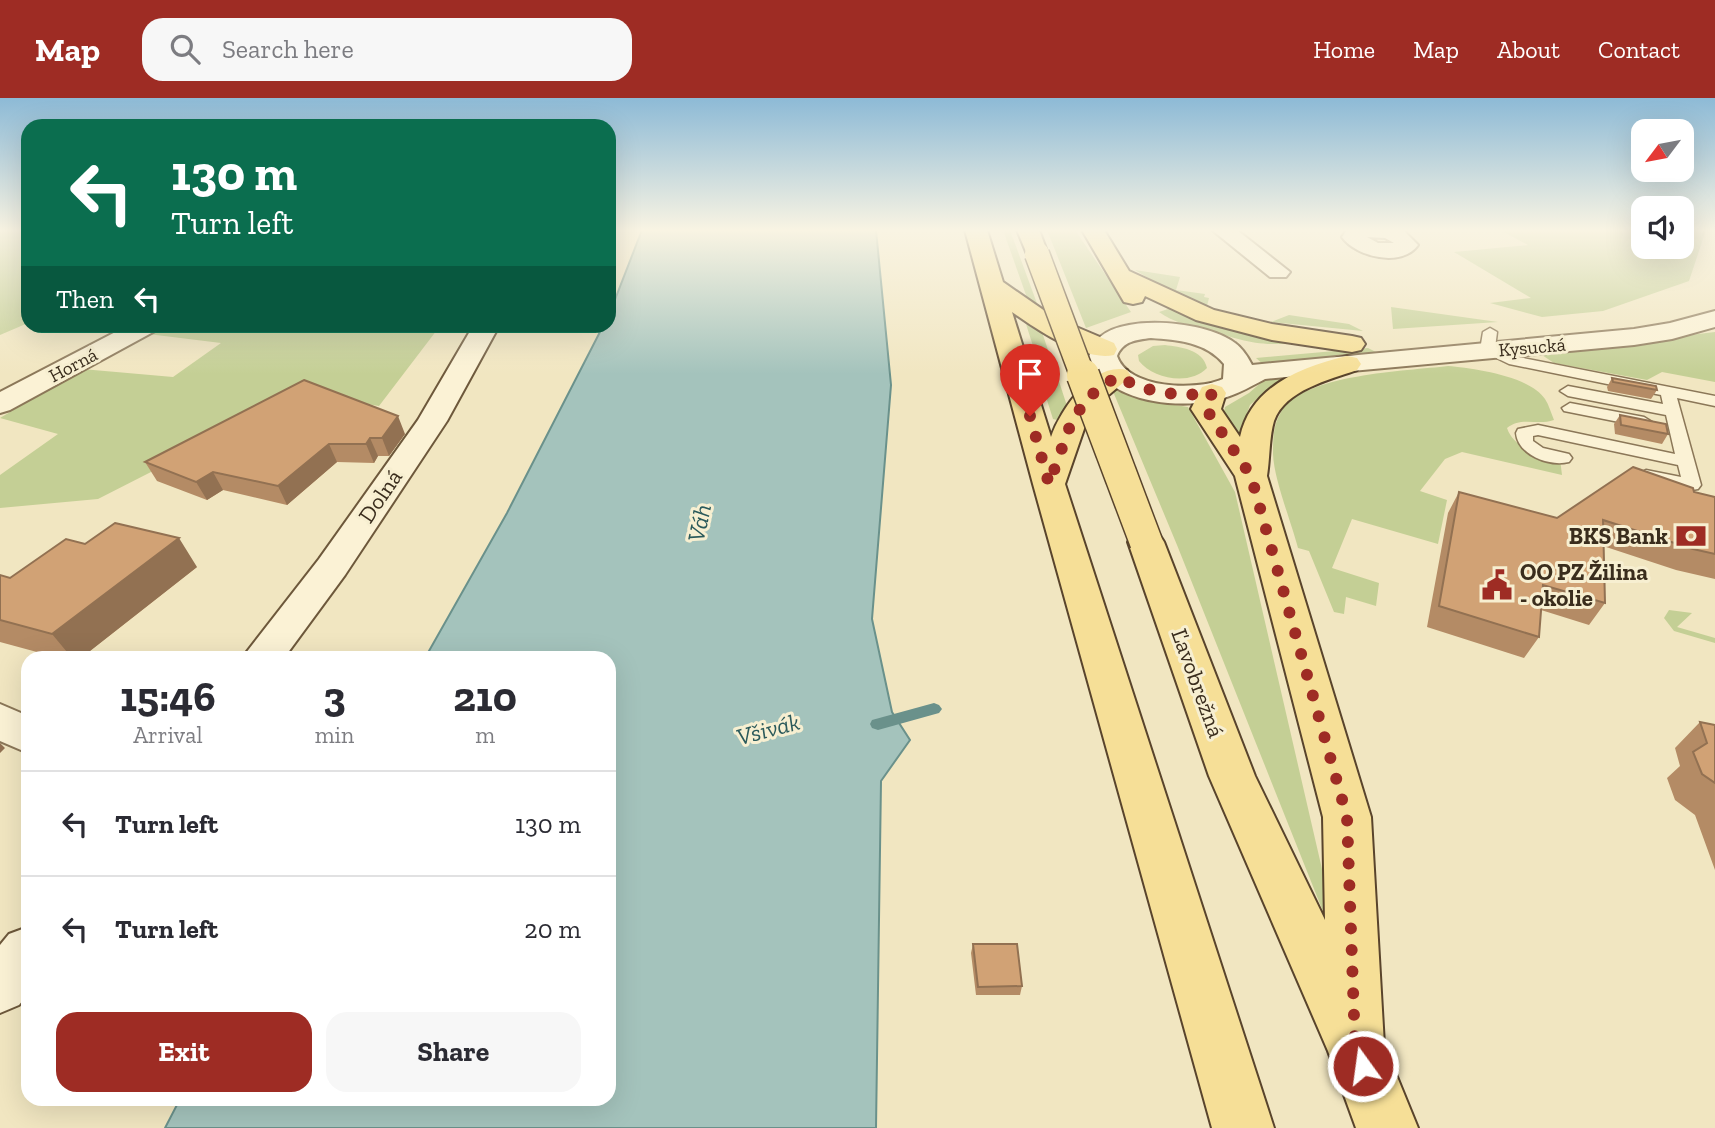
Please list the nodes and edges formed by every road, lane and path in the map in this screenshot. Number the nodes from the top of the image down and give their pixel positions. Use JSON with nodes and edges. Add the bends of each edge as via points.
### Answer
{"nodes":[{"id":1,"x":991,"y":278,"type":"edge"},
{"id":2,"x":1047,"y":278,"type":"edge"},
{"id":3,"x":1122,"y":278,"type":"edge"},
{"id":4,"x":1125,"y":278,"type":"edge"},
{"id":5,"x":993,"y":286,"type":"junction"},
{"id":6,"x":1705,"y":308,"type":"edge"},
{"id":7,"x":1174,"y":331,"type":"junction"},
{"id":8,"x":133,"y":333,"type":"edge"},
{"id":9,"x":482,"y":333,"type":"edge"},
{"id":10,"x":1488,"y":341,"type":"junction"},
{"id":11,"x":1231,"y":352,"type":"junction"},
{"id":12,"x":1350,"y":354,"type":"junction"},
{"id":13,"x":1110,"y":362,"type":"junction"},
{"id":14,"x":1565,"y":372,"type":"junction"},
{"id":15,"x":1225,"y":387,"type":"junction"},
{"id":16,"x":1668,"y":393,"type":"junction"},
{"id":17,"x":1569,"y":400,"type":"junction"},
{"id":18,"x":1715,"y":401,"type":"edge"},
{"id":19,"x":0,"y":404,"type":"edge"},
{"id":20,"x":1672,"y":411,"type":"junction"},
{"id":21,"x":1677,"y":429,"type":"junction"},
{"id":22,"x":1573,"y":438,"type":"junction"},
{"id":23,"x":1563,"y":458,"type":"dead end"},
{"id":24,"x":1685,"y":461,"type":"junction"},
{"id":25,"x":1634,"y":473,"type":"edge"},
{"id":26,"x":1251,"y":476,"type":"junction"},
{"id":27,"x":1049,"y":484,"type":"junction"},
{"id":28,"x":267,"y":651,"type":"edge"},
{"id":29,"x":0,"y":721,"type":"edge"},
{"id":30,"x":21,"y":731,"type":"edge"},
{"id":31,"x":21,"y":960,"type":"edge"},
{"id":32,"x":0,"y":986,"type":"edge"},
{"id":33,"x":1355,"y":1045,"type":"junction"},
{"id":34,"x":1243,"y":1128,"type":"edge"},
{"id":35,"x":1387,"y":1128,"type":"edge"}],
"edges":[{"from":1,"to":5,"type":"main road"},
{"from":2,"to":33,"type":"main road","name":"Ľavobrežná","bridge":true,"via":[[1232,776]]},
{"from":3,"to":7,"type":"main road","via":[[1137,303]]},
{"from":4,"to":12,"type":"main road","via":[[1205,315]]},
{"from":5,"to":13,"type":"main road","via":[[1035,319]]},
{"from":5,"to":27,"type":"main road"},
{"from":6,"to":10,"type":"street","name":"Kysucká","via":[[1672,331],[1634,337]]},
{"from":7,"to":11,"type":"street"},
{"from":7,"to":13,"type":"street","via":[[1129,333],[1111,341]]},
{"from":8,"to":19,"type":"street","name":"Horná"},
{"from":9,"to":28,"type":"street","name":"Dolná","via":[[432,421],[332,567]]},
{"from":10,"to":12,"type":"street","name":"Kysucká"},
{"from":10,"to":14,"type":"lane","via":[[1509,360]]},
{"from":11,"to":12,"type":"street"},
{"from":11,"to":15,"type":"street","via":[[1241,372]]},
{"from":12,"to":15,"type":"street","via":[[1259,371]]},
{"from":12,"to":26,"type":"main road","via":[[1270,401],[1259,420]]},
{"from":13,"to":15,"type":"street","via":[[1150,391],[1182,395]]},
{"from":13,"to":27,"type":"main road","via":[[1070,426]]},
{"from":14,"to":16,"type":"lane"},
{"from":14,"to":17,"type":"lane"},
{"from":15,"to":26,"type":"main road","via":[[1206,409]]},
{"from":16,"to":18,"type":"lane"},
{"from":16,"to":20,"type":"lane"},
{"from":17,"to":20,"type":"lane"},
{"from":17,"to":21,"type":"lane"},
{"from":17,"to":22,"type":"lane"},
{"from":20,"to":21,"type":"lane"},
{"from":21,"to":24,"type":"lane"},
{"from":22,"to":23,"type":"lane","via":[[1538,430],[1524,433],[1525,443],[1537,452]]},
{"from":22,"to":24,"type":"lane"},
{"from":24,"to":25,"type":"lane","via":[[1692,485]]},
{"from":26,"to":33,"type":"main road","via":[[1347,817]]},
{"from":27,"to":34,"type":"main road"},
{"from":29,"to":30,"type":"street"},
{"from":31,"to":32,"type":"street"},
{"from":33,"to":35,"type":"main road","name":"Ľavobrežná"}]}
